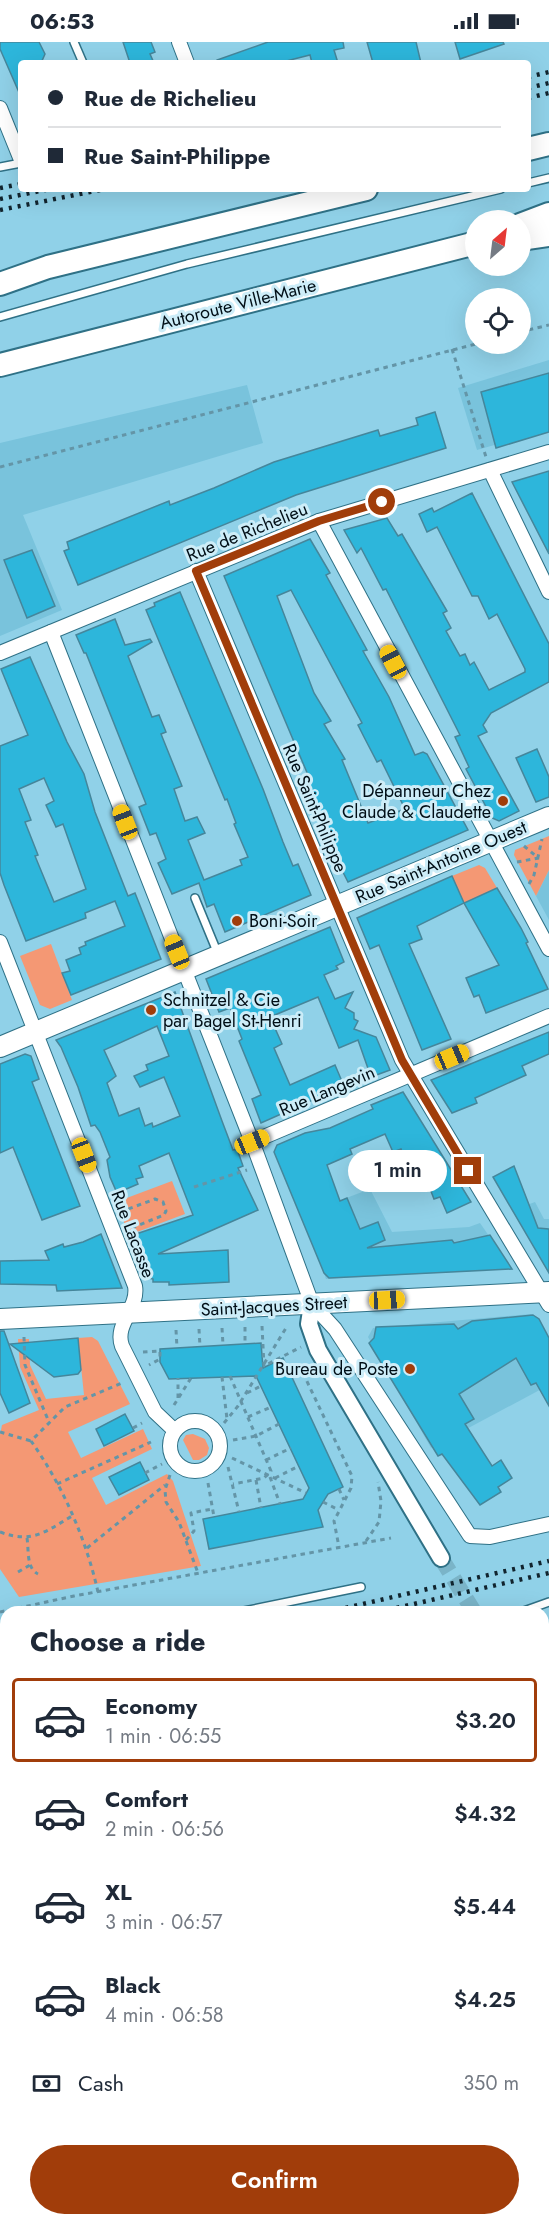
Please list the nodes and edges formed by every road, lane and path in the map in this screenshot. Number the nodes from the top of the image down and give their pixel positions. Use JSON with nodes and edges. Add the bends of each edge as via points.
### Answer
{"nodes":[{"id":1,"x":75,"y":42,"type":"edge"},
{"id":2,"x":182,"y":43,"type":"edge"},
{"id":3,"x":82,"y":60,"type":"edge"},
{"id":4,"x":186,"y":60,"type":"edge"},
{"id":5,"x":0,"y":108,"type":"edge"},
{"id":6,"x":549,"y":144,"type":"edge"},
{"id":7,"x":531,"y":148,"type":"edge"},
{"id":8,"x":18,"y":153,"type":"edge"},
{"id":9,"x":18,"y":162,"type":"edge"},
{"id":10,"x":0,"y":167,"type":"edge"},
{"id":11,"x":549,"y":178,"type":"edge"},
{"id":12,"x":531,"y":182,"type":"edge"},
{"id":13,"x":354,"y":192,"type":"edge"},
{"id":14,"x":488,"y":192,"type":"edge"},
{"id":15,"x":549,"y":214,"type":"edge"},
{"id":16,"x":531,"y":221,"type":"edge"},
{"id":17,"x":549,"y":235,"type":"edge"},
{"id":18,"x":531,"y":237,"type":"edge"},
{"id":19,"x":465,"y":246,"type":"edge"},
{"id":20,"x":48,"y":267,"type":"junction"},
{"id":21,"x":0,"y":277,"type":"edge"},
{"id":22,"x":0,"y":284,"type":"edge"},
{"id":23,"x":0,"y":317,"type":"edge"},
{"id":24,"x":549,"y":325,"type":"edge"},
{"id":25,"x":531,"y":329,"type":"edge"},
{"id":26,"x":465,"y":347,"type":"edge"},
{"id":27,"x":452,"y":350,"type":"junction"},
{"id":28,"x":0,"y":365,"type":"edge"},
{"id":29,"x":549,"y":452,"type":"edge"},
{"id":30,"x":0,"y":467,"type":"edge"},
{"id":31,"x":490,"y":470,"type":"junction"},
{"id":32,"x":319,"y":521,"type":"junction"},
{"id":33,"x":196,"y":571,"type":"junction"},
{"id":34,"x":549,"y":592,"type":"edge"},
{"id":35,"x":51,"y":632,"type":"junction"},
{"id":36,"x":0,"y":653,"type":"edge"},
{"id":37,"x":546,"y":826,"type":"edge"},
{"id":38,"x":490,"y":842,"type":"junction"},
{"id":39,"x":523,"y":843,"type":"dead end"},
{"id":40,"x":539,"y":858,"type":"junction"},
{"id":41,"x":515,"y":862,"type":"dead end"},
{"id":42,"x":527,"y":885,"type":"dead end"},
{"id":43,"x":195,"y":898,"type":"dead end"},
{"id":44,"x":336,"y":906,"type":"junction"},
{"id":45,"x":0,"y":942,"type":"edge"},
{"id":46,"x":549,"y":949,"type":"edge"},
{"id":47,"x":219,"y":955,"type":"junction"},
{"id":48,"x":184,"y":970,"type":"junction"},
{"id":49,"x":549,"y":1016,"type":"edge"},
{"id":50,"x":36,"y":1032,"type":"junction"},
{"id":51,"x":0,"y":1047,"type":"edge"},
{"id":52,"x":411,"y":1076,"type":"junction"},
{"id":53,"x":252,"y":1142,"type":"junction"},
{"id":54,"x":249,"y":1169,"type":"dead end"},
{"id":55,"x":194,"y":1187,"type":"dead end"},
{"id":56,"x":118,"y":1213,"type":"dead end"},
{"id":57,"x":125,"y":1231,"type":"dead end"},
{"id":58,"x":547,"y":1297,"type":"edge"},
{"id":59,"x":312,"y":1304,"type":"junction"},
{"id":60,"x":129,"y":1313,"type":"junction"},
{"id":61,"x":0,"y":1319,"type":"edge"},
{"id":62,"x":262,"y":1326,"type":"dead end"},
{"id":63,"x":245,"y":1327,"type":"dead end"},
{"id":64,"x":222,"y":1328,"type":"dead end"},
{"id":65,"x":286,"y":1328,"type":"dead end"},
{"id":66,"x":199,"y":1329,"type":"dead end"},
{"id":67,"x":176,"y":1330,"type":"dead end"},
{"id":68,"x":24,"y":1337,"type":"dead end"},
{"id":69,"x":245,"y":1344,"type":"dead end"},
{"id":70,"x":224,"y":1346,"type":"dead end"},
{"id":71,"x":200,"y":1347,"type":"dead end"},
{"id":72,"x":301,"y":1347,"type":"dead end"},
{"id":73,"x":177,"y":1348,"type":"dead end"},
{"id":74,"x":142,"y":1352,"type":"dead end"},
{"id":75,"x":149,"y":1365,"type":"dead end"},
{"id":76,"x":264,"y":1366,"type":"junction"},
{"id":77,"x":313,"y":1369,"type":"dead end"},
{"id":78,"x":230,"y":1376,"type":"dead end"},
{"id":79,"x":222,"y":1377,"type":"dead end"},
{"id":80,"x":178,"y":1378,"type":"dead end"},
{"id":81,"x":191,"y":1378,"type":"dead end"},
{"id":82,"x":122,"y":1383,"type":"dead end"},
{"id":83,"x":261,"y":1386,"type":"dead end"},
{"id":84,"x":247,"y":1393,"type":"junction"},
{"id":85,"x":178,"y":1400,"type":"junction"},
{"id":86,"x":241,"y":1402,"type":"junction"},
{"id":87,"x":174,"y":1405,"type":"dead end"},
{"id":88,"x":272,"y":1407,"type":"dead end"},
{"id":89,"x":248,"y":1417,"type":"junction"},
{"id":90,"x":49,"y":1422,"type":"junction"},
{"id":91,"x":142,"y":1423,"type":"dead end"},
{"id":92,"x":279,"y":1424,"type":"dead end"},
{"id":93,"x":133,"y":1428,"type":"dead end"},
{"id":94,"x":174,"y":1430,"type":"dead end"},
{"id":95,"x":0,"y":1432,"type":"edge"},
{"id":96,"x":256,"y":1436,"type":"junction"},
{"id":97,"x":233,"y":1440,"type":"dead end"},
{"id":98,"x":31,"y":1441,"type":"junction"},
{"id":99,"x":152,"y":1442,"type":"dead end"},
{"id":100,"x":291,"y":1448,"type":"dead end"},
{"id":101,"x":232,"y":1458,"type":"dead end"},
{"id":102,"x":267,"y":1460,"type":"junction"},
{"id":103,"x":162,"y":1464,"type":"dead end"},
{"id":104,"x":299,"y":1466,"type":"dead end"},
{"id":105,"x":228,"y":1467,"type":"dead end"},
{"id":106,"x":145,"y":1473,"type":"dead end"},
{"id":107,"x":170,"y":1475,"type":"dead end"},
{"id":108,"x":269,"y":1476,"type":"junction"},
{"id":109,"x":275,"y":1478,"type":"junction"},
{"id":110,"x":256,"y":1480,"type":"junction"},
{"id":111,"x":379,"y":1480,"type":"dead end"},
{"id":112,"x":208,"y":1483,"type":"dead end"},
{"id":113,"x":57,"y":1484,"type":"junction"},
{"id":114,"x":167,"y":1484,"type":"junction"},
{"id":115,"x":233,"y":1484,"type":"junction"},
{"id":116,"x":339,"y":1489,"type":"dead end"},
{"id":117,"x":306,"y":1493,"type":"dead end"},
{"id":118,"x":344,"y":1500,"type":"junction"},
{"id":119,"x":323,"y":1502,"type":"dead end"},
{"id":120,"x":280,"y":1504,"type":"dead end"},
{"id":121,"x":261,"y":1508,"type":"dead end"},
{"id":122,"x":212,"y":1509,"type":"junction"},
{"id":123,"x":339,"y":1510,"type":"junction"},
{"id":124,"x":239,"y":1512,"type":"dead end"},
{"id":125,"x":72,"y":1516,"type":"junction"},
{"id":126,"x":214,"y":1517,"type":"dead end"},
{"id":127,"x":549,"y":1524,"type":"edge"},
{"id":128,"x":0,"y":1532,"type":"edge"},
{"id":129,"x":27,"y":1538,"type":"junction"},
{"id":130,"x":391,"y":1538,"type":"dead end"},
{"id":131,"x":186,"y":1540,"type":"junction"},
{"id":132,"x":365,"y":1542,"type":"junction"},
{"id":133,"x":339,"y":1547,"type":"junction"},
{"id":134,"x":87,"y":1548,"type":"junction"},
{"id":135,"x":441,"y":1558,"type":"tunnel mouth"},
{"id":136,"x":30,"y":1565,"type":"junction"},
{"id":137,"x":18,"y":1572,"type":"dead end"},
{"id":138,"x":198,"y":1573,"type":"junction"},
{"id":139,"x":38,"y":1574,"type":"dead end"},
{"id":140,"x":362,"y":1587,"type":"dead end"},
{"id":141,"x":98,"y":1592,"type":"junction"},
{"id":142,"x":29,"y":1606,"type":"edge"},
{"id":143,"x":268,"y":1606,"type":"edge"}],
"edges":[{"from":1,"to":3,"type":"lane"},
{"from":2,"to":4,"type":"street"},
{"from":5,"to":8,"type":"street"},
{"from":6,"to":7,"type":"highway"},
{"from":9,"to":10,"type":"lane"},
{"from":11,"to":12,"type":"lane"},
{"from":13,"to":20,"type":"highway"},
{"from":14,"to":23,"type":"lane","via":[[187,264]]},
{"from":15,"to":16,"type":"highway"},
{"from":17,"to":18,"type":"highway"},
{"from":19,"to":28,"type":"highway","name":"Autoroute Ville-Marie"},
{"from":20,"to":21,"type":"highway"},
{"from":20,"to":22,"type":"highway"},
{"from":24,"to":25,"type":"path"},
{"from":26,"to":27,"type":"path"},
{"from":27,"to":30,"type":"path"},
{"from":27,"to":31,"type":"path"},
{"from":29,"to":31,"type":"street","name":"Rue de Richelieu"},
{"from":31,"to":32,"type":"street","name":"Rue de Richelieu"},
{"from":31,"to":34,"type":"street"},
{"from":32,"to":33,"type":"street","name":"Rue de Richelieu"},
{"from":32,"to":38,"type":"street"},
{"from":33,"to":35,"type":"street","name":"Rue de Richelieu"},
{"from":33,"to":44,"type":"street","name":"Rue Saint-Philippe"},
{"from":35,"to":36,"type":"street","name":"Rue de Richelieu"},
{"from":35,"to":48,"type":"street"},
{"from":37,"to":38,"type":"main road","name":"Rue Saint-Antoine Ouest"},
{"from":37,"to":40,"type":"path"},
{"from":38,"to":44,"type":"main road","name":"Rue Saint-Antoine Ouest"},
{"from":38,"to":46,"type":"street"},
{"from":39,"to":40,"type":"path"},
{"from":40,"to":41,"type":"path"},
{"from":40,"to":42,"type":"path"},
{"from":43,"to":47,"type":"lane"},
{"from":44,"to":47,"type":"main road","name":"Rue Saint-Antoine Ouest"},
{"from":44,"to":52,"type":"street","name":"Rue Saint-Philippe"},
{"from":45,"to":50,"type":"street","name":"Rue Lacasse"},
{"from":47,"to":48,"type":"main road","name":"Rue Saint-Antoine Ouest"},
{"from":48,"to":50,"type":"main road","name":"Rue Saint-Antoine Ouest"},
{"from":48,"to":53,"type":"street"},
{"from":49,"to":52,"type":"street","name":"Rue Langevin"},
{"from":50,"to":51,"type":"main road","name":"Rue Saint-Antoine Ouest"},
{"from":50,"to":60,"type":"street","name":"Rue Lacasse","via":[[135,1286],[136,1297]]},
{"from":52,"to":53,"type":"street","name":"Rue Langevin"},
{"from":52,"to":58,"type":"street","name":"Rue Saint-Philippe"},
{"from":53,"to":59,"type":"street"},
{"from":54,"to":55,"type":"path"},
{"from":56,"to":57,"type":"path","via":[[155,1199],[161,1200],[165,1208],[161,1217]]},
{"from":58,"to":59,"type":"main road","name":"Saint-Jacques Street"},
{"from":59,"to":60,"type":"main road","name":"Saint-Jacques Street"},
{"from":59,"to":127,"type":"street","via":[[335,1329],[463,1527],[474,1538]]},
{"from":59,"to":135,"type":"street","via":[[309,1324],[318,1350]]},
{"from":60,"to":61,"type":"main road","name":"Saint-Jacques Street"},
{"from":60,"to":94,"type":"street","name":"Rue Lacasse","via":[[119,1334],[122,1346],[158,1416]]},
{"from":62,"to":76,"type":"path"},
{"from":63,"to":69,"type":"path"},
{"from":64,"to":70,"type":"path"},
{"from":65,"to":76,"type":"path"},
{"from":66,"to":71,"type":"path"},
{"from":67,"to":73,"type":"path"},
{"from":68,"to":90,"type":"path","via":[[25,1365]]},
{"from":72,"to":76,"type":"path"},
{"from":74,"to":75,"type":"path","via":[[160,1352],[160,1359]]},
{"from":76,"to":84,"type":"path"},
{"from":77,"to":118,"type":"path","via":[[303,1373],[352,1476]]},
{"from":78,"to":86,"type":"path"},
{"from":79,"to":86,"type":"path","via":[[226,1421]]},
{"from":80,"to":85,"type":"path"},
{"from":81,"to":85,"type":"path"},
{"from":82,"to":90,"type":"path","via":[[65,1407]]},
{"from":83,"to":84,"type":"path"},
{"from":84,"to":86,"type":"path"},
{"from":85,"to":87,"type":"path"},
{"from":86,"to":89,"type":"path"},
{"from":88,"to":89,"type":"path"},
{"from":89,"to":96,"type":"path"},
{"from":90,"to":98,"type":"path"},
{"from":91,"to":93,"type":"path"},
{"from":92,"to":96,"type":"path"},
{"from":95,"to":98,"type":"path"},
{"from":96,"to":97,"type":"path"},
{"from":96,"to":102,"type":"path"},
{"from":98,"to":113,"type":"path"},
{"from":99,"to":113,"type":"path"},
{"from":100,"to":102,"type":"path"},
{"from":101,"to":108,"type":"path"},
{"from":102,"to":108,"type":"path"},
{"from":103,"to":106,"type":"path"},
{"from":104,"to":109,"type":"path"},
{"from":105,"to":115,"type":"path"},
{"from":107,"to":114,"type":"path"},
{"from":108,"to":109,"type":"path"},
{"from":108,"to":110,"type":"path"},
{"from":108,"to":120,"type":"path"},
{"from":109,"to":117,"type":"path"},
{"from":110,"to":115,"type":"path"},
{"from":110,"to":121,"type":"path"},
{"from":111,"to":132,"type":"path","via":[[379,1522]]},
{"from":112,"to":122,"type":"path"},
{"from":113,"to":125,"type":"path"},
{"from":114,"to":131,"type":"path","via":[[166,1502]]},
{"from":114,"to":134,"type":"path"},
{"from":115,"to":124,"type":"path"},
{"from":116,"to":118,"type":"path"},
{"from":118,"to":123,"type":"path"},
{"from":119,"to":123,"type":"path"},
{"from":122,"to":126,"type":"path"},
{"from":122,"to":131,"type":"path","via":[[191,1513],[194,1531]]},
{"from":123,"to":133,"type":"path","via":[[334,1521]]},
{"from":125,"to":129,"type":"path","via":[[39,1536]]},
{"from":125,"to":134,"type":"path"},
{"from":128,"to":129,"type":"path"},
{"from":129,"to":136,"type":"path"},
{"from":130,"to":132,"type":"path"},
{"from":131,"to":138,"type":"path"},
{"from":132,"to":133,"type":"path"},
{"from":133,"to":138,"type":"path"},
{"from":134,"to":141,"type":"path"},
{"from":136,"to":137,"type":"path"},
{"from":136,"to":139,"type":"path"},
{"from":138,"to":141,"type":"path"},
{"from":140,"to":143,"type":"lane"},
{"from":141,"to":142,"type":"path"}]}
